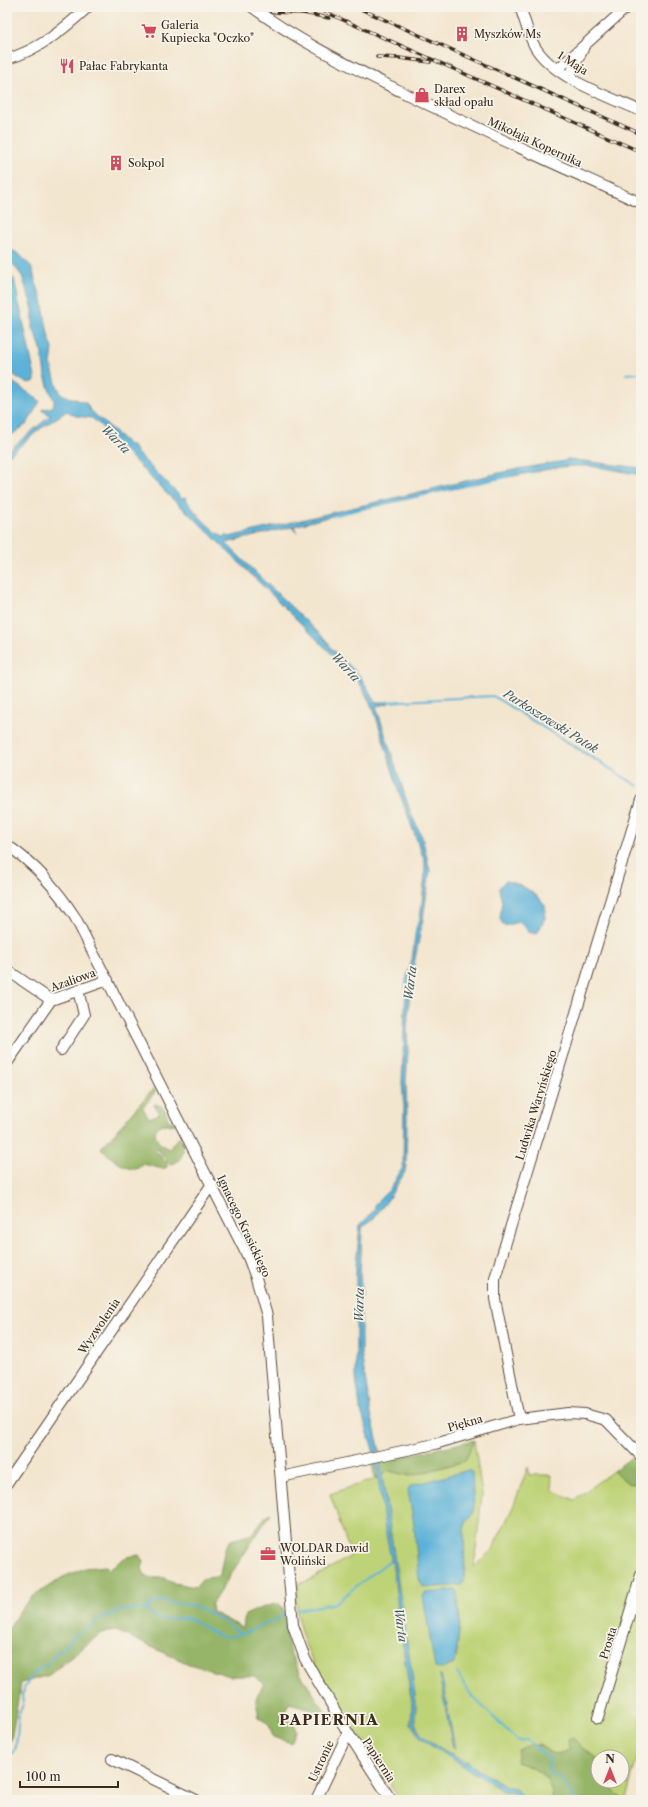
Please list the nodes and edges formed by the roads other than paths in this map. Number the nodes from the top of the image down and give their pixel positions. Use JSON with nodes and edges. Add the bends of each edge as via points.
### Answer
{"nodes":[{"id":1,"x":88,"y":7,"type":"edge"},
{"id":2,"x":252,"y":7,"type":"edge"},
{"id":3,"x":520,"y":7,"type":"edge"},
{"id":4,"x":627,"y":7,"type":"edge"},
{"id":5,"x":583,"y":47,"type":"junction"},
{"id":6,"x":7,"y":59,"type":"edge"},
{"id":7,"x":558,"y":69,"type":"junction"},
{"id":8,"x":569,"y":77,"type":"junction"},
{"id":9,"x":641,"y":111,"type":"edge"},
{"id":10,"x":641,"y":203,"type":"edge"},
{"id":11,"x":641,"y":800,"type":"edge"},
{"id":12,"x":7,"y":845,"type":"edge"},
{"id":13,"x":7,"y":970,"type":"edge"},
{"id":14,"x":108,"y":980,"type":"junction"},
{"id":15,"x":78,"y":990,"type":"junction"},
{"id":16,"x":51,"y":1000,"type":"junction"},
{"id":17,"x":61,"y":1050,"type":"dead end"},
{"id":18,"x":8,"y":1060,"type":"edge"},
{"id":19,"x":212,"y":1184,"type":"junction"},
{"id":20,"x":519,"y":1420,"type":"junction"},
{"id":21,"x":641,"y":1456,"type":"edge"},
{"id":22,"x":281,"y":1477,"type":"junction"},
{"id":23,"x":7,"y":1483,"type":"edge"},
{"id":24,"x":641,"y":1575,"type":"edge"},
{"id":25,"x":598,"y":1718,"type":"dead end"},
{"id":26,"x":348,"y":1733,"type":"junction"},
{"id":27,"x":112,"y":1759,"type":"dead end"},
{"id":28,"x":196,"y":1800,"type":"edge"},
{"id":29,"x":316,"y":1800,"type":"edge"},
{"id":30,"x":391,"y":1800,"type":"edge"}],
"edges":[{"from":1,"to":6,"type":"street","via":[[46,41],[25,53]]},
{"from":2,"to":10,"type":"street","name":"Mikołaja Kopernika","via":[[277,26],[364,73],[465,123]]},
{"from":3,"to":7,"type":"street","name":"1 Maja","via":[[535,46],[544,58]]},
{"from":4,"to":5,"type":"street"},
{"from":5,"to":7,"type":"street"},
{"from":5,"to":8,"type":"street"},
{"from":7,"to":8,"type":"street","name":"1 Maja"},
{"from":8,"to":9,"type":"street","name":"1 Maja"},
{"from":11,"to":20,"type":"street","name":"Ludwika Waryńskiego","via":[[495,1278],[495,1299]]},
{"from":12,"to":14,"type":"street","name":"Ignacego Krasickiego","via":[[27,859],[57,890],[75,917]]},
{"from":13,"to":16,"type":"street"},
{"from":14,"to":15,"type":"street","name":"Azaliowa"},
{"from":14,"to":19,"type":"street","name":"Ignacego Krasickiego"},
{"from":15,"to":16,"type":"street","name":"Azaliowa"},
{"from":15,"to":17,"type":"street","via":[[84,1015]]},
{"from":16,"to":18,"type":"street","name":"Azaliowa"},
{"from":19,"to":22,"type":"street","name":"Ignacego Krasickiego","via":[[248,1257],[267,1316]]},
{"from":19,"to":23,"type":"street","name":"Wyzwolenia"},
{"from":20,"to":21,"type":"street","name":"Piękna","via":[[568,1413],[585,1414],[606,1420]]},
{"from":20,"to":22,"type":"street","name":"Piękna","via":[[435,1444]]},
{"from":22,"to":26,"type":"street","name":"Ignacego Krasickiego","via":[[293,1625],[305,1659]]},
{"from":24,"to":25,"type":"street","name":"Prosta"},
{"from":26,"to":29,"type":"street","name":"Ustronie"},
{"from":26,"to":30,"type":"street","name":"Papiernia"},
{"from":27,"to":28,"type":"street"}]}
